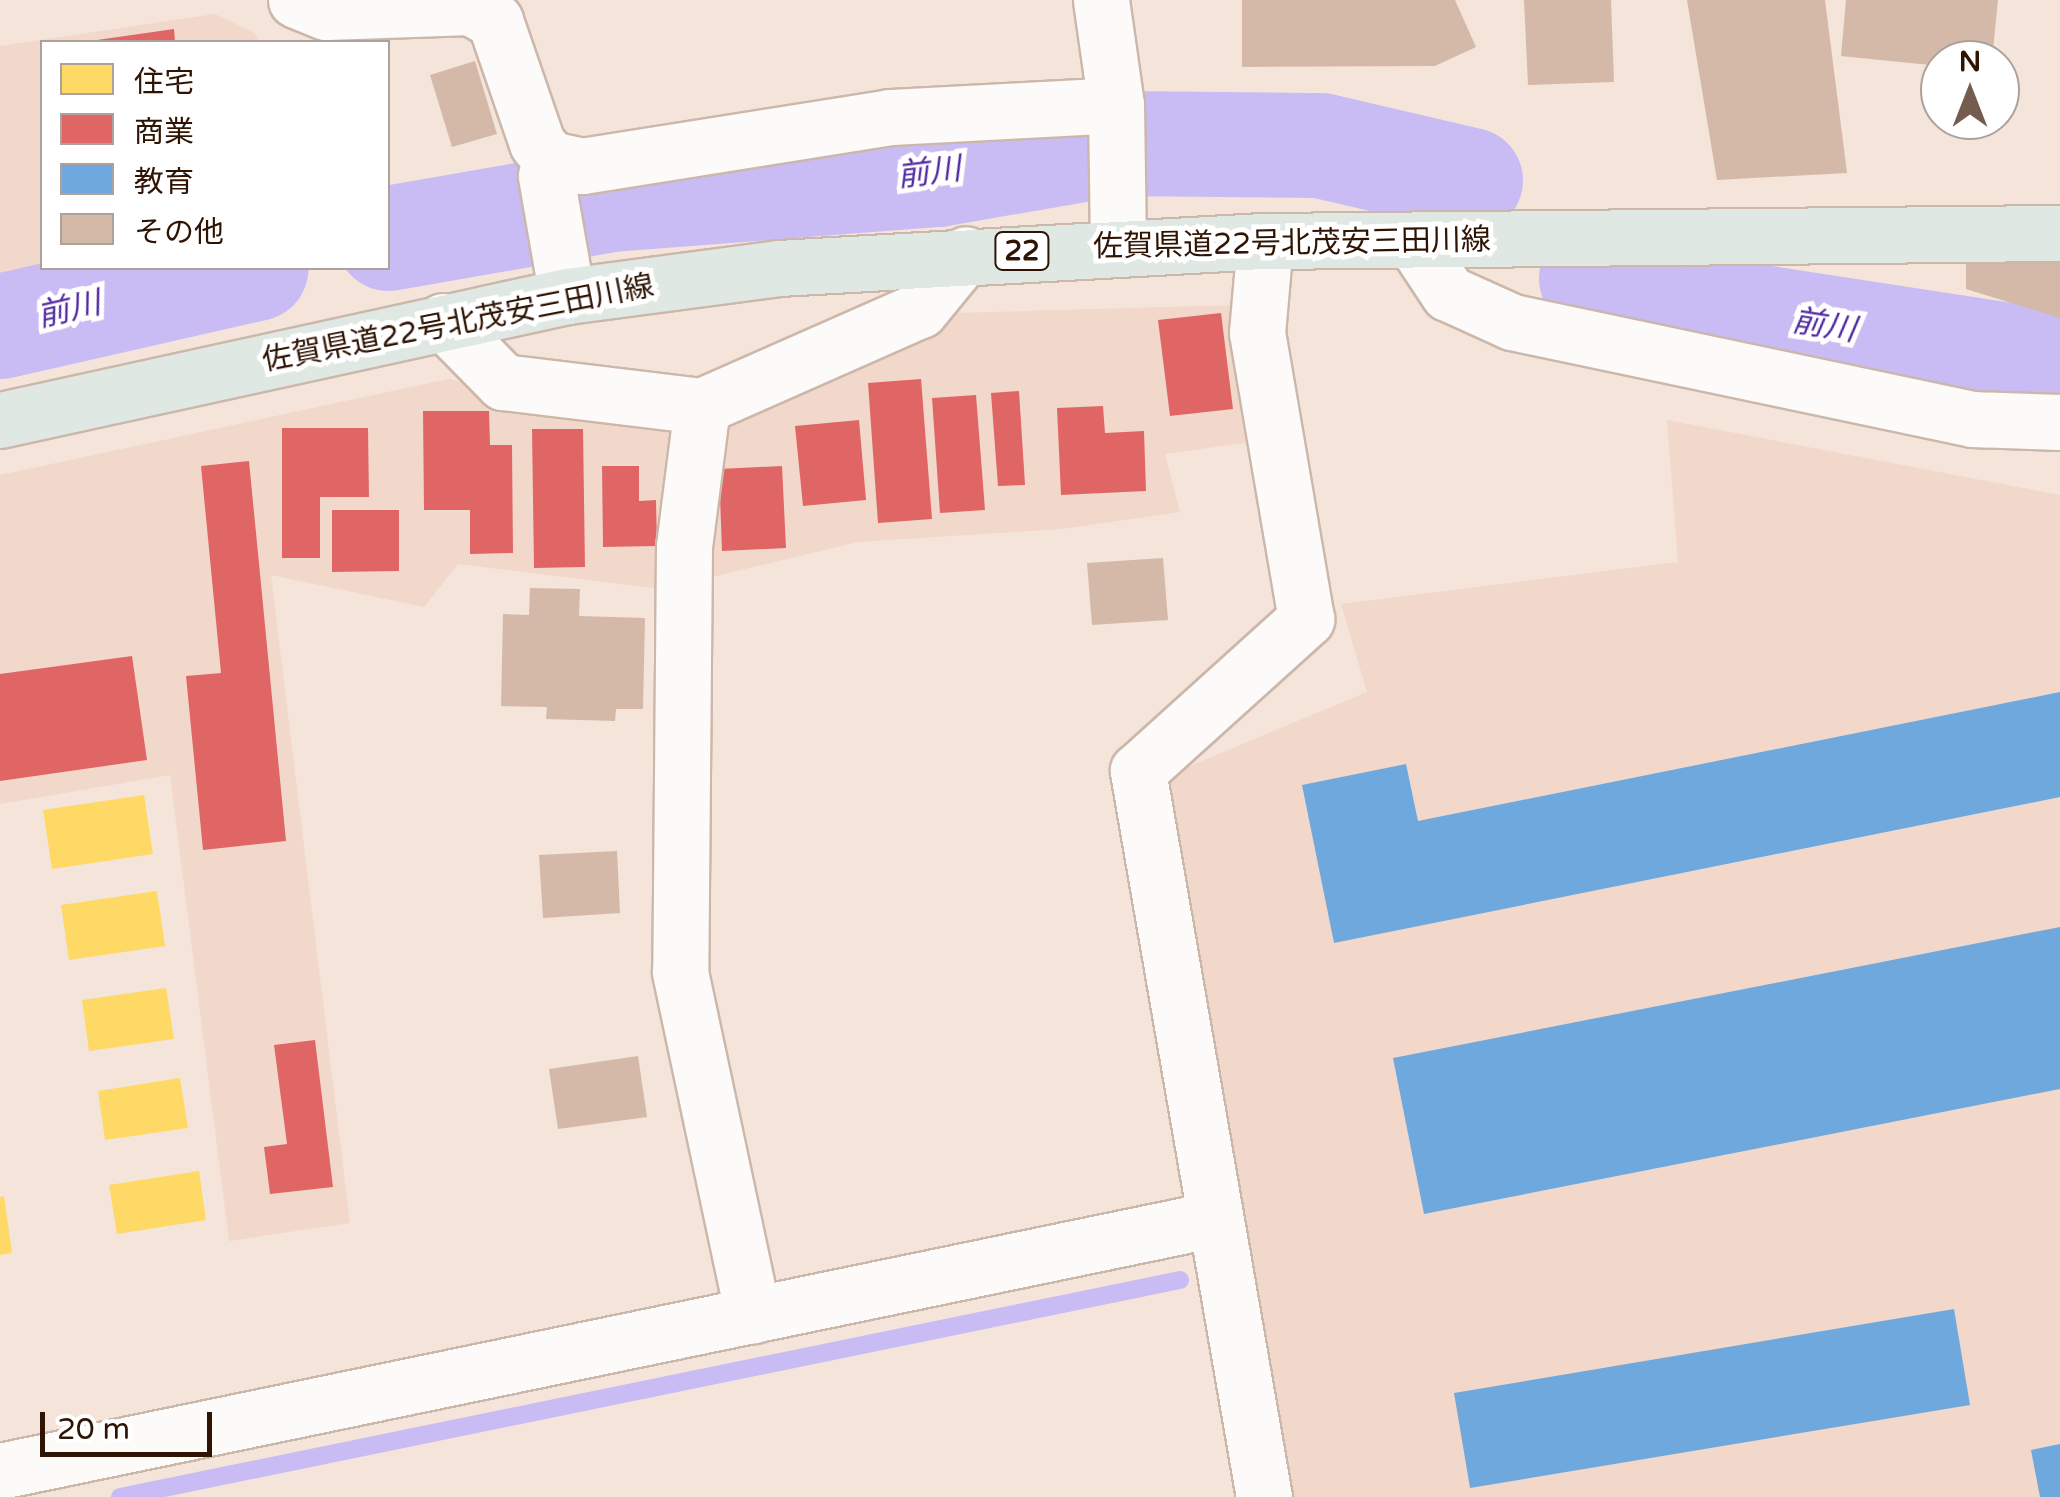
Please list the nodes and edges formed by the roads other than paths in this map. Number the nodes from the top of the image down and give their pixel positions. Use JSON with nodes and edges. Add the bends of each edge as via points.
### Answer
{"nodes":[{"id":1,"x":296,"y":0,"type":"edge"},
{"id":2,"x":1101,"y":0,"type":"edge"},
{"id":3,"x":1116,"y":105,"type":"junction"},
{"id":4,"x":548,"y":168,"type":"junction"},
{"id":5,"x":2060,"y":233,"type":"edge"},
{"id":6,"x":1413,"y":240,"type":"junction"},
{"id":7,"x":1265,"y":242,"type":"junction"},
{"id":8,"x":1118,"y":247,"type":"junction"},
{"id":9,"x":966,"y":254,"type":"junction"},
{"id":10,"x":567,"y":296,"type":"junction"},
{"id":11,"x":443,"y":321,"type":"junction"},
{"id":12,"x":702,"y":406,"type":"junction"},
{"id":13,"x":0,"y":420,"type":"edge"},
{"id":14,"x":2060,"y":422,"type":"edge"},
{"id":15,"x":1215,"y":1220,"type":"junction"},
{"id":16,"x":754,"y":1314,"type":"junction"},
{"id":17,"x":0,"y":1471,"type":"edge"},
{"id":18,"x":1264,"y":1497,"type":"edge"}],
"edges":[{"from":1,"to":4,"type":"street","via":[[326,12],[470,7],[494,22]]},
{"from":2,"to":3,"type":"street"},
{"from":3,"to":4,"type":"street","via":[[890,116]]},
{"from":3,"to":8,"type":"street"},
{"from":4,"to":10,"type":"street"},
{"from":5,"to":6,"type":"main road","name":"佐賀県道22号北茂安三田川線","number":"22"},
{"from":6,"to":7,"type":"main road","name":"佐賀県道22号北茂安三田川線","number":"22"},
{"from":6,"to":14,"type":"street","via":[[1448,293],[1512,322],[1972,419]]},
{"from":7,"to":8,"type":"main road","name":"佐賀県道22号北茂安三田川線","number":"22"},
{"from":7,"to":15,"type":"street","via":[[1258,333],[1306,619],[1138,771]]},
{"from":8,"to":9,"type":"main road","name":"佐賀県道22号北茂安三田川線","number":"22"},
{"from":9,"to":10,"type":"main road","name":"佐賀県道22号北茂安三田川線","number":"22","via":[[779,268]]},
{"from":9,"to":12,"type":"street","via":[[920,310]]},
{"from":10,"to":11,"type":"main road","name":"佐賀県道22号北茂安三田川線","number":"22"},
{"from":11,"to":12,"type":"street","via":[[504,382]]},
{"from":11,"to":13,"type":"main road","name":"佐賀県道22号北茂安三田川線","number":"22"},
{"from":12,"to":16,"type":"street","via":[[684,547],[680,972]]},
{"from":15,"to":16,"type":"street"},
{"from":15,"to":18,"type":"street"},
{"from":16,"to":17,"type":"street"}]}
